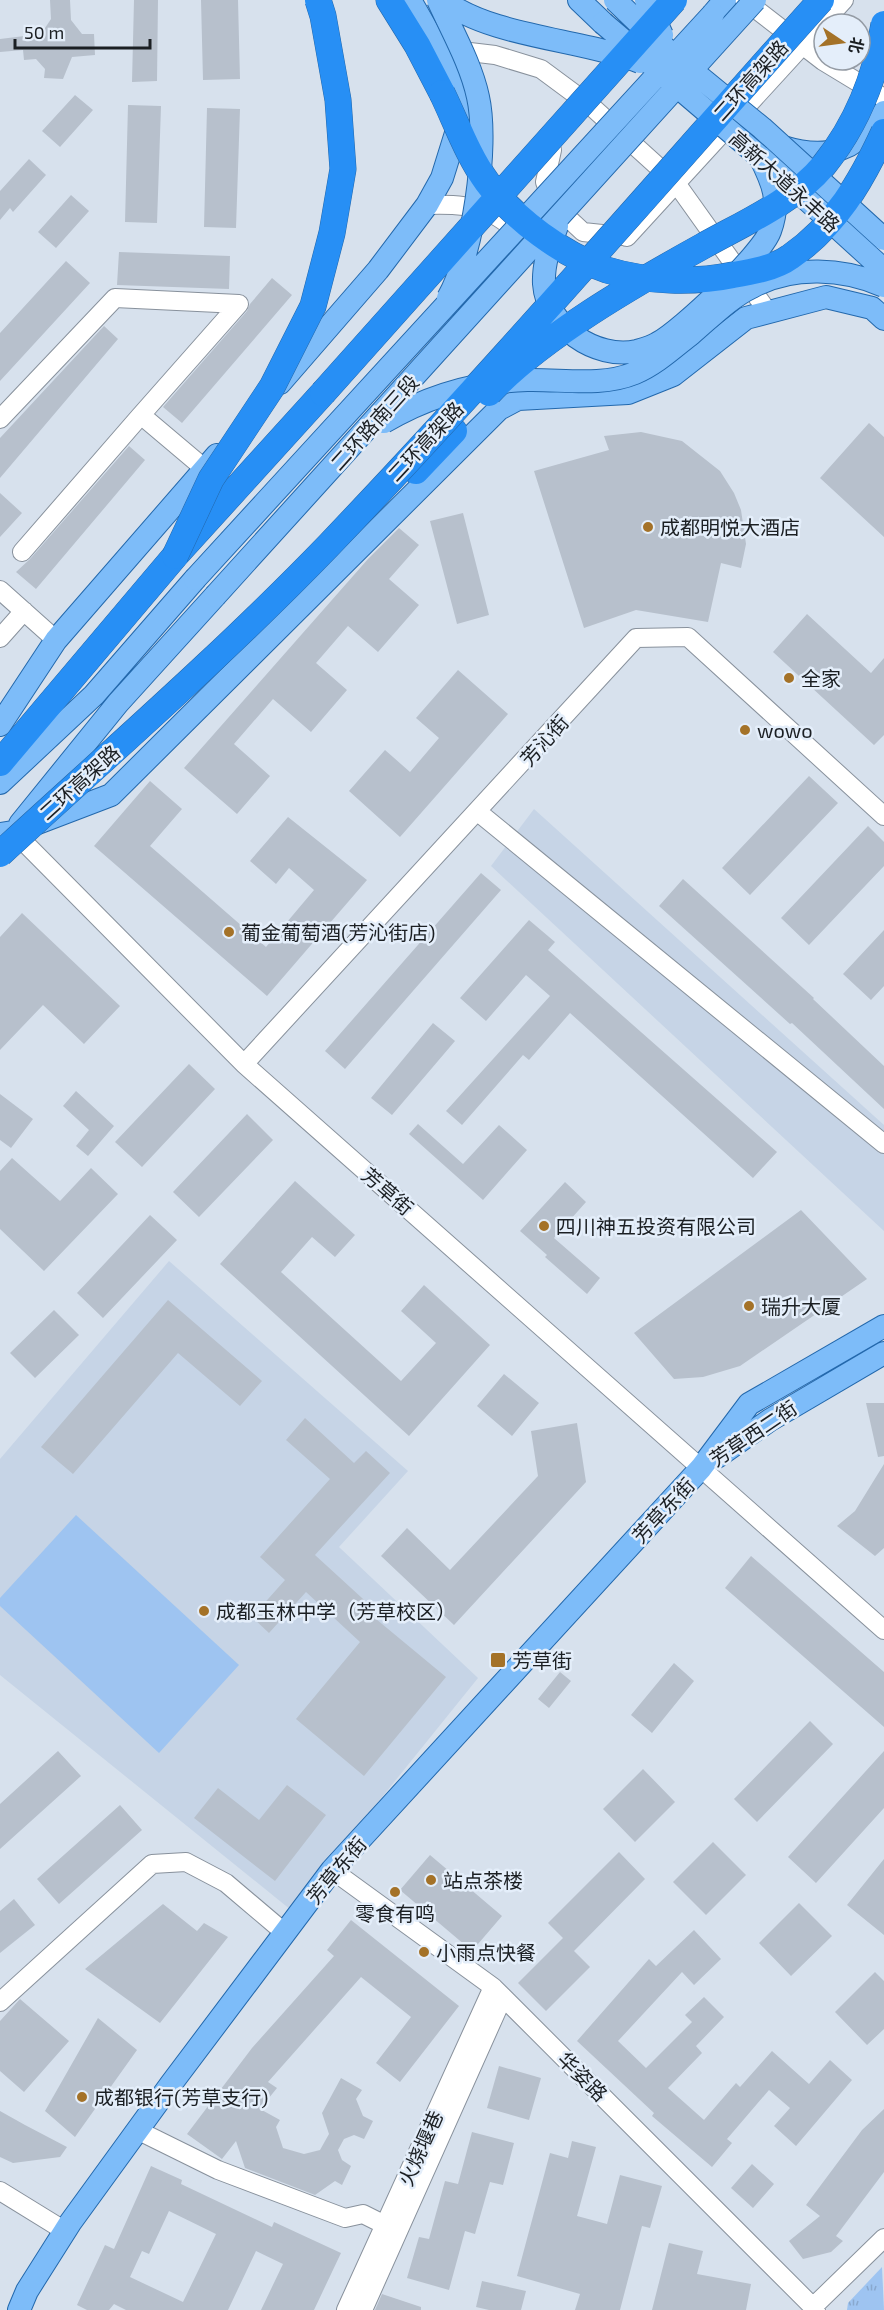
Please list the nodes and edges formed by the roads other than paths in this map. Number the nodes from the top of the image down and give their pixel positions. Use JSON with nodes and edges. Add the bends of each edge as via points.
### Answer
{"nodes":[{"id":1,"x":318,"y":0,"type":"edge"},
{"id":2,"x":389,"y":0,"type":"edge"},
{"id":3,"x":410,"y":0,"type":"edge"},
{"id":4,"x":440,"y":0,"type":"edge"},
{"id":5,"x":579,"y":0,"type":"edge"},
{"id":6,"x":615,"y":0,"type":"edge"},
{"id":7,"x":646,"y":0,"type":"edge"},
{"id":8,"x":674,"y":0,"type":"edge"},
{"id":9,"x":686,"y":0,"type":"edge"},
{"id":10,"x":725,"y":0,"type":"edge"},
{"id":11,"x":744,"y":0,"type":"edge"},
{"id":12,"x":755,"y":0,"type":"edge"},
{"id":13,"x":821,"y":0,"type":"edge"},
{"id":14,"x":844,"y":0,"type":"edge"},
{"id":15,"x":884,"y":24,"type":"edge"},
{"id":16,"x":803,"y":45,"type":"junction"},
{"id":17,"x":439,"y":49,"type":"junction"},
{"id":18,"x":668,"y":51,"type":"junction"},
{"id":19,"x":652,"y":66,"type":"junction"},
{"id":20,"x":884,"y":98,"type":"edge"},
{"id":21,"x":591,"y":106,"type":"junction"},
{"id":22,"x":884,"y":112,"type":"edge"},
{"id":23,"x":884,"y":132,"type":"edge"},
{"id":24,"x":783,"y":147,"type":"junction"},
{"id":25,"x":552,"y":150,"type":"junction"},
{"id":26,"x":760,"y":157,"type":"junction"},
{"id":27,"x":676,"y":183,"type":"junction"},
{"id":28,"x":427,"y":205,"type":"junction"},
{"id":29,"x":495,"y":213,"type":"junction"},
{"id":30,"x":560,"y":217,"type":"junction"},
{"id":31,"x":628,"y":236,"type":"junction"},
{"id":32,"x":884,"y":239,"type":"edge"},
{"id":33,"x":884,"y":270,"type":"edge"},
{"id":34,"x":884,"y":286,"type":"edge"},
{"id":35,"x":564,"y":306,"type":"junction"},
{"id":36,"x":768,"y":312,"type":"junction"},
{"id":37,"x":884,"y":319,"type":"edge"},
{"id":38,"x":433,"y":321,"type":"junction"},
{"id":39,"x":519,"y":399,"type":"junction"},
{"id":40,"x":141,"y":415,"type":"junction"},
{"id":41,"x":0,"y":419,"type":"edge"},
{"id":42,"x":364,"y":433,"type":"junction"},
{"id":43,"x":206,"y":469,"type":"junction"},
{"id":44,"x":328,"y":545,"type":"junction"},
{"id":45,"x":22,"y":552,"type":"dead end"},
{"id":46,"x":175,"y":556,"type":"junction"},
{"id":47,"x":0,"y":590,"type":"edge"},
{"id":48,"x":24,"y":611,"type":"junction"},
{"id":49,"x":0,"y":638,"type":"edge"},
{"id":50,"x":56,"y":640,"type":"junction"},
{"id":51,"x":0,"y":725,"type":"edge"},
{"id":52,"x":0,"y":763,"type":"edge"},
{"id":53,"x":0,"y":783,"type":"edge"},
{"id":54,"x":881,"y":807,"type":"edge"},
{"id":55,"x":478,"y":812,"type":"junction"},
{"id":56,"x":4,"y":836,"type":"edge"},
{"id":57,"x":0,"y":854,"type":"edge"},
{"id":58,"x":244,"y":1064,"type":"junction"},
{"id":59,"x":884,"y":1144,"type":"edge"},
{"id":60,"x":884,"y":1326,"type":"edge"},
{"id":61,"x":884,"y":1353,"type":"edge"},
{"id":62,"x":701,"y":1468,"type":"junction"},
{"id":63,"x":884,"y":1630,"type":"edge"},
{"id":64,"x":332,"y":1870,"type":"junction"},
{"id":65,"x":285,"y":1932,"type":"junction"},
{"id":66,"x":498,"y":1992,"type":"junction"},
{"id":67,"x":0,"y":2002,"type":"edge"},
{"id":68,"x":137,"y":2130,"type":"junction"},
{"id":69,"x":0,"y":2191,"type":"edge"},
{"id":70,"x":385,"y":2225,"type":"junction"},
{"id":71,"x":65,"y":2231,"type":"junction"},
{"id":72,"x":884,"y":2238,"type":"edge"},
{"id":73,"x":815,"y":2308,"type":"edge"},
{"id":74,"x":19,"y":2310,"type":"edge"},
{"id":75,"x":346,"y":2310,"type":"edge"},
{"id":76,"x":363,"y":2310,"type":"edge"}],
"edges":[{"from":1,"to":46,"type":"highway","bridge":true,"via":[[338,100],[343,169],[333,233],[313,306],[272,387],[211,479]]},
{"from":2,"to":23,"type":"highway","bridge":true,"via":[[417,45],[487,182],[532,227],[570,253],[608,270],[644,277],[707,280],[752,272],[788,259],[822,231],[855,191]]},
{"from":3,"to":17,"type":"main road"},
{"from":4,"to":19,"type":"main road","bridge":true,"via":[[492,24],[606,50]]},
{"from":4,"to":38,"type":"main road","bridge":true,"via":[[478,97],[482,138],[470,236],[452,291]]},
{"from":5,"to":19,"type":"main road","name":"高新大道永丰路","bridge":true},
{"from":6,"to":18,"type":"main road","name":"高新大道永丰路","bridge":true},
{"from":7,"to":18,"type":"main road","bridge":true},
{"from":8,"to":46,"type":"highway","bridge":true},
{"from":9,"to":21,"type":"street"},
{"from":10,"to":38,"type":"main road","name":"二环路南三段","bridge":true},
{"from":11,"to":16,"type":"street"},
{"from":12,"to":30,"type":"main road","name":"二环路南三段","bridge":true},
{"from":13,"to":44,"type":"highway","name":"二环高架路","bridge":true,"via":[[439,427]]},
{"from":14,"to":16,"type":"street"},
{"from":15,"to":44,"type":"highway","bridge":true,"via":[[865,100],[823,166],[756,217],[702,246],[544,346],[500,381],[354,537]]},
{"from":16,"to":20,"type":"street"},
{"from":16,"to":27,"type":"street"},
{"from":17,"to":21,"type":"street","via":[[495,55],[540,69]]},
{"from":17,"to":28,"type":"main road","via":[[451,72],[461,117],[442,178]]},
{"from":18,"to":24,"type":"main road","name":"高新大道永丰路","bridge":true},
{"from":19,"to":26,"type":"main road","name":"高新大道永丰路","bridge":true},
{"from":21,"to":25,"type":"street"},
{"from":21,"to":27,"type":"street"},
{"from":22,"to":24,"type":"main road","bridge":true,"via":[[861,140],[844,148],[806,153]]},
{"from":24,"to":32,"type":"main road","name":"高新大道永丰路","bridge":true},
{"from":25,"to":29,"type":"street"},
{"from":25,"to":31,"type":"street","via":[[545,182],[554,205],[583,232]]},
{"from":26,"to":30,"type":"main road","bridge":true,"via":[[775,186],[774,216],[765,243],[754,258],[679,327],[649,347],[626,352],[602,349],[579,338],[558,320],[550,308],[544,282],[548,252]]},
{"from":26,"to":33,"type":"main road","name":"高新大道永丰路","bridge":true},
{"from":27,"to":31,"type":"street"},
{"from":27,"to":36,"type":"street"},
{"from":28,"to":29,"type":"street","via":[[462,204]]},
{"from":28,"to":43,"type":"main road","via":[[378,270]]},
{"from":29,"to":35,"type":"street","via":[[554,272]]},
{"from":30,"to":42,"type":"main road","name":"二环路南三段","bridge":true},
{"from":31,"to":35,"type":"street"},
{"from":34,"to":42,"type":"main road","bridge":true,"via":[[835,272],[763,281],[739,295],[660,359],[634,373],[595,381],[526,380],[466,388],[411,406]]},
{"from":35,"to":39,"type":"street"},
{"from":36,"to":37,"type":"main road","via":[[826,297],[872,308]]},
{"from":36,"to":39,"type":"main road","via":[[746,318],[673,375],[628,393]]},
{"from":38,"to":53,"type":"main road","name":"二环路南三段","bridge":true,"via":[[195,579],[94,695]]},
{"from":39,"to":56,"type":"main road","via":[[499,409],[111,795]]},
{"from":40,"to":41,"type":"street","via":[[238,304],[115,298]]},
{"from":40,"to":43,"type":"street"},
{"from":40,"to":45,"type":"street"},
{"from":42,"to":56,"type":"main road","name":"二环路南三段","bridge":true,"via":[[118,703]]},
{"from":43,"to":50,"type":"main road"},
{"from":44,"to":57,"type":"highway","name":"二环高架路","bridge":true,"via":[[220,653]]},
{"from":46,"to":52,"type":"highway"},
{"from":47,"to":48,"type":"street"},
{"from":48,"to":49,"type":"street"},
{"from":48,"to":50,"type":"street"},
{"from":50,"to":51,"type":"main road"},
{"from":54,"to":55,"type":"street","name":"芳沁街","via":[[688,637],[636,638]]},
{"from":55,"to":58,"type":"street","name":"芳沁街"},
{"from":55,"to":59,"type":"street"},
{"from":56,"to":58,"type":"street","name":"芳草街"},
{"from":58,"to":62,"type":"street","name":"芳草街"},
{"from":60,"to":62,"type":"main road","name":"芳草西二街","via":[[749,1404]]},
{"from":61,"to":62,"type":"main road","name":"芳草西二街","via":[[770,1420]]},
{"from":62,"to":63,"type":"street","name":"芳草街"},
{"from":62,"to":64,"type":"main road","name":"芳草东街"},
{"from":64,"to":65,"type":"main road","name":"芳草东街"},
{"from":64,"to":66,"type":"street","name":"华姿路"},
{"from":65,"to":67,"type":"street","via":[[226,1883],[186,1862],[152,1864]]},
{"from":65,"to":68,"type":"main road","name":"芳草东街"},
{"from":66,"to":70,"type":"street","name":"火烧堰巷"},
{"from":66,"to":73,"type":"street","name":"华姿路"},
{"from":66,"to":76,"type":"street"},
{"from":68,"to":70,"type":"street","via":[[228,2174],[345,2218],[363,2214]]},
{"from":68,"to":71,"type":"main road","name":"芳草东街"},
{"from":69,"to":71,"type":"street"},
{"from":70,"to":75,"type":"street","name":"火烧堰巷"},
{"from":71,"to":74,"type":"main road","name":"芳草东街"},
{"from":72,"to":73,"type":"street"}]}
